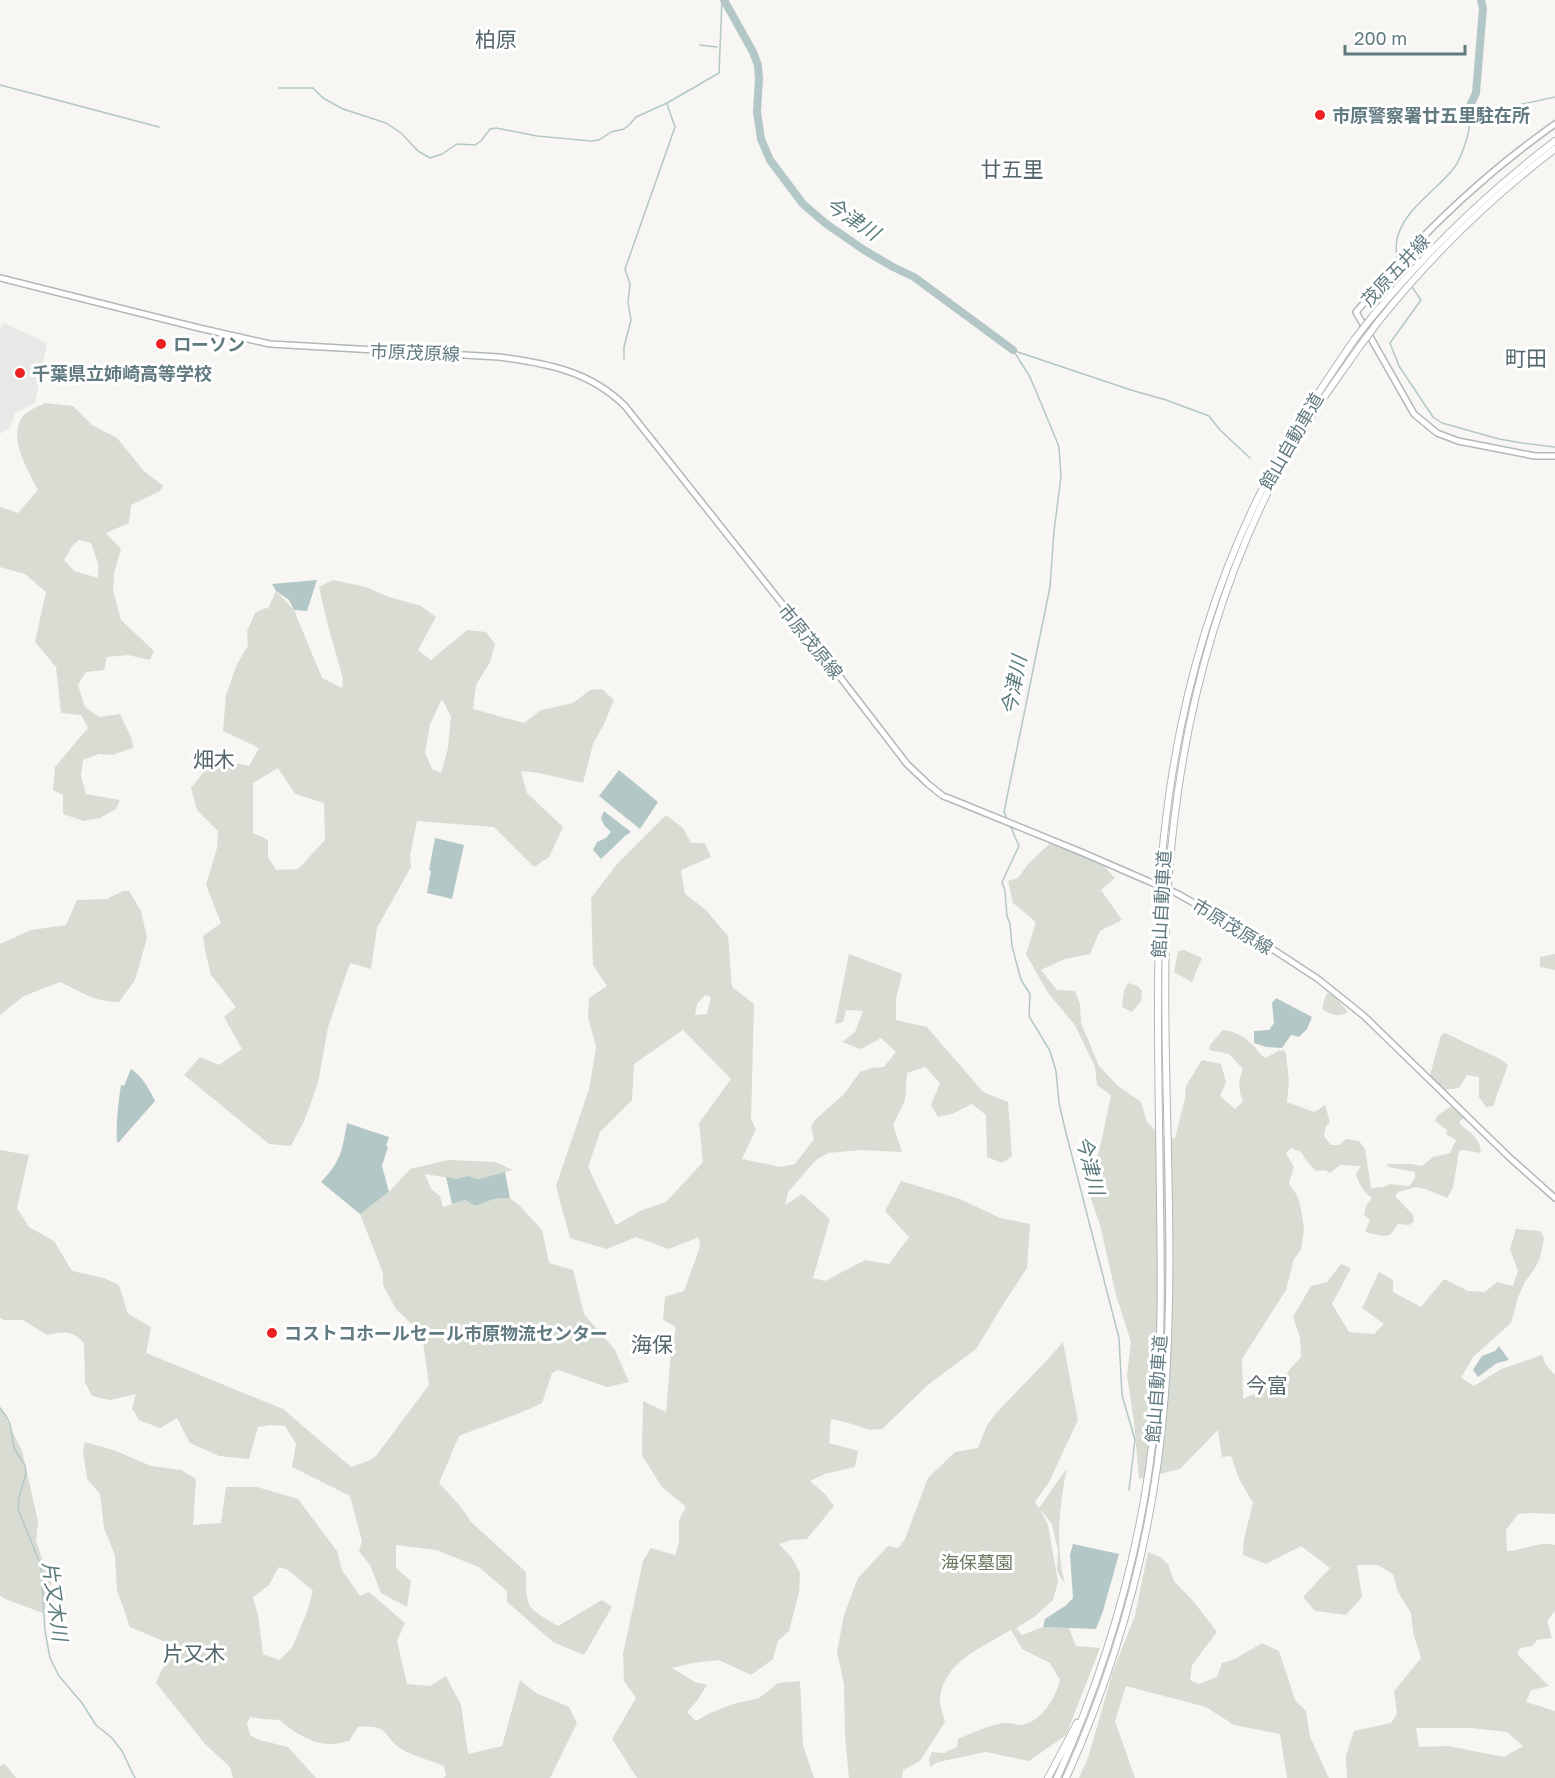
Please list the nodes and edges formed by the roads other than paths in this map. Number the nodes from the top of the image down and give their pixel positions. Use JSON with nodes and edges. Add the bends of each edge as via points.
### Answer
{"nodes":[{"id":1,"x":1555,"y":123,"type":"edge"},
{"id":2,"x":1555,"y":141,"type":"edge"},
{"id":3,"x":1555,"y":150,"type":"edge"},
{"id":4,"x":1415,"y":272,"type":"junction"},
{"id":5,"x":0,"y":278,"type":"edge"},
{"id":6,"x":1397,"y":293,"type":"junction"},
{"id":7,"x":1555,"y":456,"type":"edge"},
{"id":8,"x":1278,"y":465,"type":"junction"},
{"id":9,"x":1257,"y":507,"type":"junction"},
{"id":10,"x":1555,"y":1198,"type":"edge"},
{"id":11,"x":1086,"y":1710,"type":"junction"},
{"id":12,"x":1048,"y":1778,"type":"edge"},
{"id":13,"x":1057,"y":1778,"type":"edge"},
{"id":14,"x":1066,"y":1778,"type":"edge"}],
"edges":[{"from":1,"to":7,"type":"main road","name":"茂原五井線","via":[[1469,194],[1403,258],[1356,312],[1414,414],[1437,433],[1455,441],[1534,456]]},
{"from":2,"to":4,"type":"highway","name":"館山自動車道","via":[[1473,209]]},
{"from":3,"to":4,"type":"highway","name":"館山自動車道","via":[[1491,201]]},
{"from":4,"to":6,"type":"highway","name":"館山自動車道"},
{"from":5,"to":10,"type":"main road","name":"市原茂原線","via":[[270,344],[499,357],[570,371],[591,380],[625,406],[911,769],[943,795],[1178,894],[1318,979],[1364,1016]]},
{"from":6,"to":8,"type":"highway","name":"館山自動車道","bridge":true},
{"from":6,"to":8,"type":"highway","name":"館山自動車道","bridge":true,"via":[[1354,340],[1312,403]]},
{"from":8,"to":9,"type":"highway","name":"館山自動車道"},
{"from":9,"to":11,"type":"highway","name":"館山自動車道","bridge":true,"via":[[1216,597],[1189,688],[1172,771],[1160,896],[1161,1296],[1156,1408],[1130,1568]]},
{"from":9,"to":14,"type":"highway","name":"館山自動車道","bridge":true,"via":[[1196,689],[1180,772],[1169,873],[1165,1028],[1169,1300],[1166,1376],[1151,1510],[1129,1608],[1093,1716]]},
{"from":11,"to":12,"type":"highway"},
{"from":11,"to":13,"type":"highway","name":"館山自動車道"}]}
